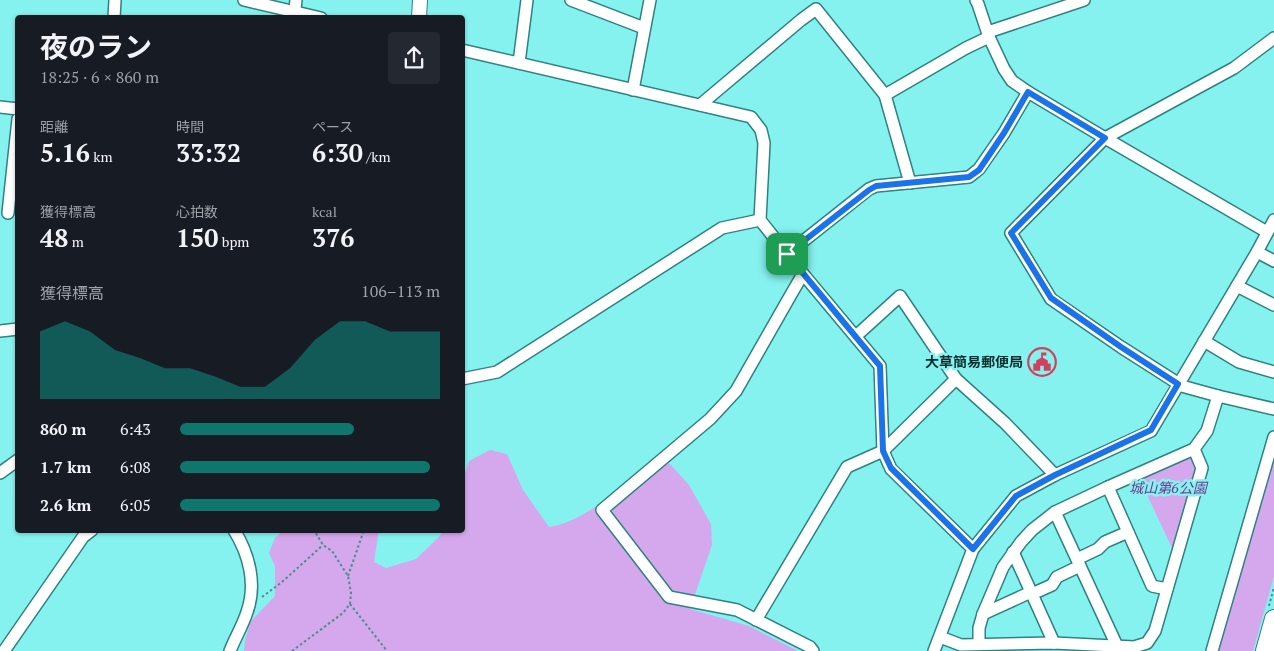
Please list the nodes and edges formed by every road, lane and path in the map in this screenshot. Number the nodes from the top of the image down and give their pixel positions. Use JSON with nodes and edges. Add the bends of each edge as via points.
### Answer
{"nodes":[{"id":1,"x":115,"y":0,"type":"edge"},
{"id":2,"x":244,"y":0,"type":"edge"},
{"id":3,"x":420,"y":0,"type":"edge"},
{"id":4,"x":527,"y":0,"type":"edge"},
{"id":5,"x":571,"y":0,"type":"edge"},
{"id":6,"x":650,"y":0,"type":"edge"},
{"id":7,"x":976,"y":0,"type":"edge"},
{"id":8,"x":1084,"y":0,"type":"edge"},
{"id":9,"x":295,"y":10,"type":"edge"},
{"id":10,"x":114,"y":15,"type":"edge"},
{"id":11,"x":311,"y":15,"type":"edge"},
{"id":12,"x":420,"y":15,"type":"edge"},
{"id":13,"x":644,"y":28,"type":"junction"},
{"id":14,"x":988,"y":35,"type":"junction"},
{"id":15,"x":1274,"y":38,"type":"edge"},
{"id":16,"x":465,"y":51,"type":"edge"},
{"id":17,"x":519,"y":63,"type":"junction"},
{"id":18,"x":633,"y":90,"type":"junction"},
{"id":19,"x":1028,"y":92,"type":"junction"},
{"id":20,"x":885,"y":95,"type":"junction"},
{"id":21,"x":700,"y":105,"type":"junction"},
{"id":22,"x":0,"y":107,"type":"edge"},
{"id":23,"x":15,"y":109,"type":"edge"},
{"id":24,"x":1105,"y":138,"type":"junction"},
{"id":25,"x":0,"y":165,"type":"edge"},
{"id":26,"x":15,"y":165,"type":"edge"},
{"id":27,"x":910,"y":183,"type":"junction"},
{"id":28,"x":8,"y":212,"type":"dead end"},
{"id":29,"x":760,"y":220,"type":"junction"},
{"id":30,"x":1274,"y":220,"type":"edge"},
{"id":31,"x":1267,"y":232,"type":"junction"},
{"id":32,"x":1257,"y":252,"type":"junction"},
{"id":33,"x":787,"y":254,"type":"junction"},
{"id":34,"x":1274,"y":262,"type":"edge"},
{"id":35,"x":803,"y":274,"type":"junction"},
{"id":36,"x":1237,"y":286,"type":"junction"},
{"id":37,"x":1274,"y":305,"type":"edge"},
{"id":38,"x":15,"y":329,"type":"edge"},
{"id":39,"x":0,"y":331,"type":"edge"},
{"id":40,"x":856,"y":336,"type":"junction"},
{"id":41,"x":1204,"y":341,"type":"junction"},
{"id":42,"x":1274,"y":372,"type":"edge"},
{"id":43,"x":465,"y":378,"type":"edge"},
{"id":44,"x":956,"y":379,"type":"junction"},
{"id":45,"x":1178,"y":384,"type":"junction"},
{"id":46,"x":1218,"y":396,"type":"junction"},
{"id":47,"x":1274,"y":409,"type":"edge"},
{"id":48,"x":1274,"y":437,"type":"edge"},
{"id":49,"x":1194,"y":449,"type":"junction"},
{"id":50,"x":883,"y":451,"type":"junction"},
{"id":51,"x":15,"y":462,"type":"edge"},
{"id":52,"x":0,"y":473,"type":"edge"},
{"id":53,"x":1055,"y":475,"type":"junction"},
{"id":54,"x":1108,"y":487,"type":"junction"},
{"id":55,"x":1055,"y":512,"type":"junction"},
{"id":56,"x":1128,"y":532,"type":"junction"},
{"id":57,"x":83,"y":533,"type":"edge"},
{"id":58,"x":236,"y":533,"type":"edge"},
{"id":59,"x":316,"y":533,"type":"edge"},
{"id":60,"x":363,"y":533,"type":"edge"},
{"id":61,"x":323,"y":545,"type":"junction"},
{"id":62,"x":973,"y":549,"type":"junction"},
{"id":63,"x":1013,"y":552,"type":"junction"},
{"id":64,"x":1078,"y":563,"type":"junction"},
{"id":65,"x":348,"y":576,"type":"junction"},
{"id":66,"x":1167,"y":589,"type":"junction"},
{"id":67,"x":1032,"y":593,"type":"junction"},
{"id":68,"x":249,"y":604,"type":"junction"},
{"id":69,"x":350,"y":604,"type":"junction"},
{"id":70,"x":983,"y":614,"type":"junction"},
{"id":71,"x":1274,"y":619,"type":"edge"},
{"id":72,"x":756,"y":620,"type":"junction"},
{"id":73,"x":940,"y":637,"type":"junction"},
{"id":74,"x":1054,"y":643,"type":"junction"},
{"id":75,"x":979,"y":644,"type":"junction"},
{"id":76,"x":1117,"y":646,"type":"junction"},
{"id":77,"x":1149,"y":647,"type":"edge"},
{"id":78,"x":4,"y":651,"type":"edge"},
{"id":79,"x":230,"y":651,"type":"edge"},
{"id":80,"x":292,"y":651,"type":"edge"},
{"id":81,"x":387,"y":651,"type":"edge"},
{"id":82,"x":813,"y":651,"type":"edge"},
{"id":83,"x":934,"y":651,"type":"edge"},
{"id":84,"x":1212,"y":651,"type":"edge"},
{"id":85,"x":1265,"y":651,"type":"edge"}],
"edges":[{"from":1,"to":10,"type":"street"},
{"from":2,"to":9,"type":"street"},
{"from":3,"to":12,"type":"street"},
{"from":4,"to":17,"type":"street"},
{"from":5,"to":13,"type":"street"},
{"from":6,"to":13,"type":"street"},
{"from":7,"to":14,"type":"street"},
{"from":8,"to":14,"type":"street"},
{"from":9,"to":11,"type":"street"},
{"from":13,"to":18,"type":"street"},
{"from":14,"to":19,"type":"street","via":[[1012,81]]},
{"from":14,"to":20,"type":"street"},
{"from":15,"to":24,"type":"street","via":[[1234,68]]},
{"from":16,"to":17,"type":"street"},
{"from":17,"to":18,"type":"street"},
{"from":18,"to":21,"type":"street"},
{"from":19,"to":24,"type":"street"},
{"from":19,"to":27,"type":"street","via":[[979,170],[969,177]]},
{"from":20,"to":21,"type":"street","via":[[816,9]]},
{"from":20,"to":27,"type":"street"},
{"from":21,"to":29,"type":"street","via":[[751,117],[761,130],[764,143]]},
{"from":22,"to":23,"type":"street"},
{"from":24,"to":31,"type":"street"},
{"from":24,"to":45,"type":"street","via":[[1011,233],[1051,298]]},
{"from":25,"to":26,"type":"street"},
{"from":26,"to":28,"type":"street"},
{"from":27,"to":33,"type":"street","via":[[876,186],[869,190]]},
{"from":29,"to":33,"type":"street"},
{"from":29,"to":43,"type":"street","via":[[722,228],[497,372]]},
{"from":30,"to":31,"type":"street"},
{"from":31,"to":32,"type":"street"},
{"from":32,"to":34,"type":"street"},
{"from":32,"to":36,"type":"street"},
{"from":33,"to":35,"type":"street"},
{"from":35,"to":40,"type":"street"},
{"from":35,"to":72,"type":"street","via":[[736,391],[710,419],[602,510],[669,597],[737,610]]},
{"from":36,"to":37,"type":"street"},
{"from":36,"to":41,"type":"street"},
{"from":38,"to":39,"type":"street"},
{"from":40,"to":44,"type":"street","via":[[900,296]]},
{"from":40,"to":50,"type":"street","via":[[880,366]]},
{"from":41,"to":42,"type":"street","via":[[1238,362]]},
{"from":41,"to":45,"type":"street"},
{"from":44,"to":50,"type":"street"},
{"from":44,"to":53,"type":"street","via":[[1005,423]]},
{"from":45,"to":46,"type":"street"},
{"from":45,"to":53,"type":"street","via":[[1151,430]]},
{"from":46,"to":47,"type":"street"},
{"from":46,"to":49,"type":"street","via":[[1207,431]]},
{"from":48,"to":84,"type":"street"},
{"from":49,"to":54,"type":"street"},
{"from":49,"to":66,"type":"street","via":[[1202,468]]},
{"from":50,"to":62,"type":"street","via":[[891,468]]},
{"from":50,"to":72,"type":"street","via":[[847,467]]},
{"from":51,"to":52,"type":"street"},
{"from":53,"to":62,"type":"street","via":[[1016,496]]},
{"from":54,"to":55,"type":"street"},
{"from":54,"to":56,"type":"street"},
{"from":55,"to":63,"type":"street","via":[[1032,530]]},
{"from":55,"to":64,"type":"street"},
{"from":56,"to":64,"type":"street","via":[[1105,542]]},
{"from":56,"to":66,"type":"street","via":[[1152,586]]},
{"from":57,"to":78,"type":"street"},
{"from":58,"to":68,"type":"street","via":[[250,566],[252,592]]},
{"from":59,"to":61,"type":"path"},
{"from":60,"to":65,"type":"path"},
{"from":61,"to":65,"type":"path","via":[[332,551]]},
{"from":61,"to":68,"type":"path","via":[[282,582]]},
{"from":62,"to":73,"type":"street"},
{"from":63,"to":67,"type":"street"},
{"from":63,"to":70,"type":"street"},
{"from":64,"to":67,"type":"street","via":[[1057,577],[1052,585]]},
{"from":64,"to":76,"type":"street"},
{"from":65,"to":69,"type":"path"},
{"from":66,"to":77,"type":"street"},
{"from":67,"to":70,"type":"street"},
{"from":67,"to":74,"type":"street"},
{"from":68,"to":79,"type":"street"},
{"from":69,"to":80,"type":"path","via":[[343,613]]},
{"from":69,"to":81,"type":"path"},
{"from":70,"to":75,"type":"street"},
{"from":71,"to":85,"type":"highway"},
{"from":72,"to":82,"type":"street"},
{"from":73,"to":75,"type":"street","via":[[961,645]]},
{"from":73,"to":83,"type":"street"},
{"from":74,"to":75,"type":"street"},
{"from":74,"to":76,"type":"street"},
{"from":76,"to":77,"type":"street"}]}
